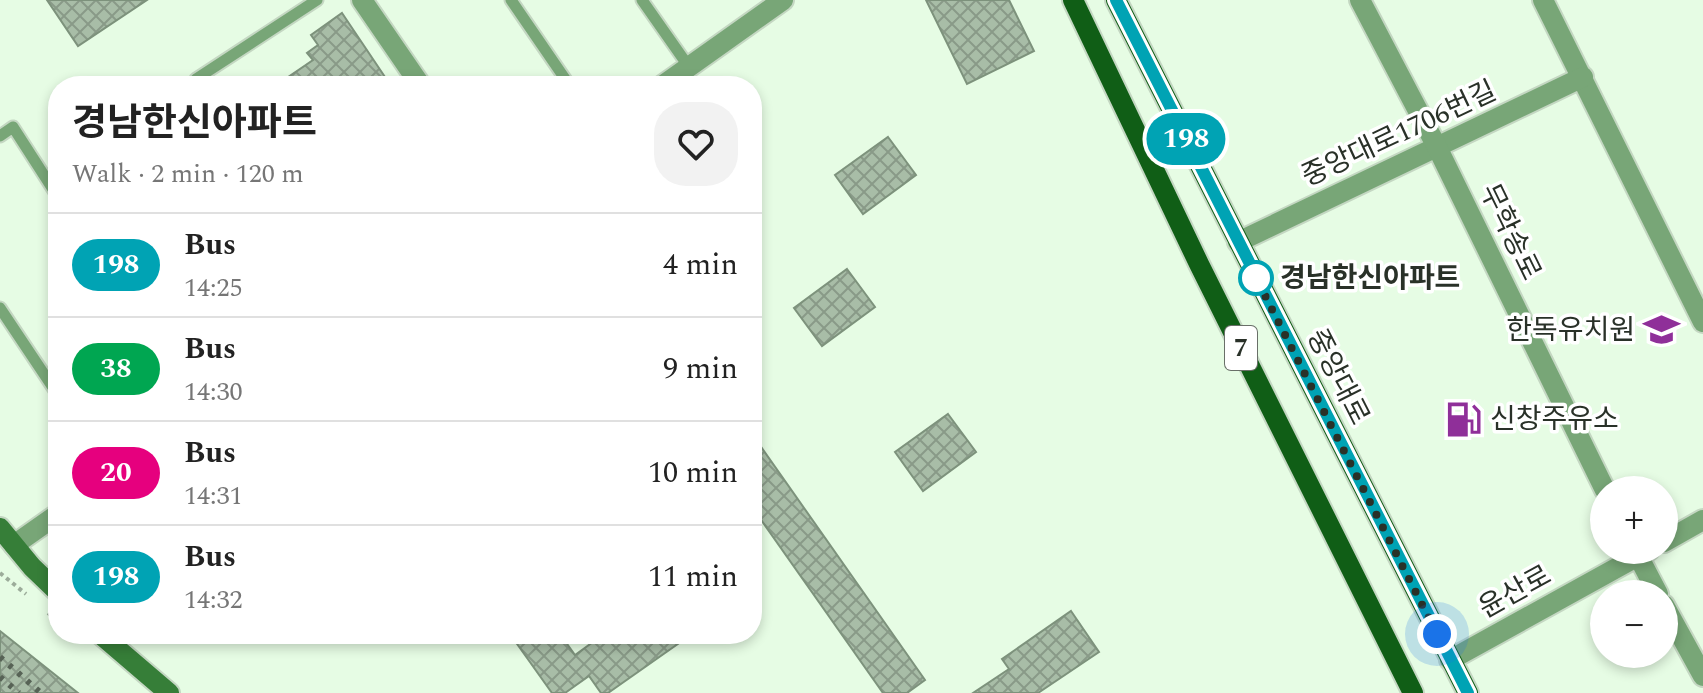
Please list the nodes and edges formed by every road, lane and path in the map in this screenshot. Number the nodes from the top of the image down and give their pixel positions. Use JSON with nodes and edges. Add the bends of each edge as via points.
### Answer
{"nodes":[{"id":1,"x":317,"y":0,"type":"edge"},
{"id":2,"x":362,"y":0,"type":"edge"},
{"id":3,"x":511,"y":0,"type":"edge"},
{"id":4,"x":642,"y":0,"type":"edge"},
{"id":5,"x":783,"y":0,"type":"edge"},
{"id":6,"x":1073,"y":0,"type":"edge"},
{"id":7,"x":1116,"y":0,"type":"edge"},
{"id":8,"x":1360,"y":0,"type":"edge"},
{"id":9,"x":1543,"y":0,"type":"edge"},
{"id":10,"x":689,"y":67,"type":"junction"},
{"id":11,"x":201,"y":76,"type":"edge"},
{"id":12,"x":414,"y":76,"type":"edge"},
{"id":13,"x":563,"y":76,"type":"edge"},
{"id":14,"x":676,"y":76,"type":"edge"},
{"id":15,"x":1583,"y":77,"type":"junction"},
{"id":16,"x":0,"y":136,"type":"edge"},
{"id":17,"x":1437,"y":147,"type":"junction"},
{"id":18,"x":48,"y":181,"type":"edge"},
{"id":19,"x":1238,"y":242,"type":"junction"},
{"id":20,"x":0,"y":308,"type":"edge"},
{"id":21,"x":1703,"y":322,"type":"edge"},
{"id":22,"x":48,"y":380,"type":"edge"},
{"id":23,"x":1598,"y":476,"type":"edge"},
{"id":24,"x":1703,"y":520,"type":"edge"},
{"id":25,"x":48,"y":521,"type":"edge"},
{"id":26,"x":0,"y":528,"type":"edge"},
{"id":27,"x":1678,"y":534,"type":"edge"},
{"id":28,"x":14,"y":545,"type":"junction"},
{"id":29,"x":1619,"y":564,"type":"edge"},
{"id":30,"x":48,"y":581,"type":"edge"},
{"id":31,"x":1678,"y":630,"type":"edge"},
{"id":32,"x":112,"y":644,"type":"edge"},
{"id":33,"x":1450,"y":660,"type":"junction"},
{"id":34,"x":1703,"y":676,"type":"edge"},
{"id":35,"x":169,"y":693,"type":"edge"},
{"id":36,"x":1413,"y":693,"type":"edge"},
{"id":37,"x":1468,"y":693,"type":"edge"}],
"edges":[{"from":1,"to":11,"type":"lane"},
{"from":2,"to":12,"type":"street"},
{"from":3,"to":13,"type":"lane"},
{"from":4,"to":10,"type":"lane"},
{"from":5,"to":10,"type":"street"},
{"from":6,"to":36,"type":"main road","number":"7"},
{"from":7,"to":19,"type":"main road","name":"중앙대로","number":"7"},
{"from":8,"to":17,"type":"street","name":"무학송로"},
{"from":9,"to":15,"type":"street"},
{"from":10,"to":14,"type":"street"},
{"from":15,"to":17,"type":"street","name":"중앙대로1706번길"},
{"from":15,"to":21,"type":"street"},
{"from":16,"to":18,"type":"lane","via":[[13,127]]},
{"from":17,"to":19,"type":"street","name":"중앙대로1706번길"},
{"from":17,"to":23,"type":"street","name":"무학송로"},
{"from":19,"to":33,"type":"main road","name":"중앙대로","number":"7"},
{"from":20,"to":22,"type":"lane"},
{"from":24,"to":27,"type":"street"},
{"from":25,"to":28,"type":"street"},
{"from":26,"to":28,"type":"main road"},
{"from":28,"to":30,"type":"main road"},
{"from":29,"to":33,"type":"street","name":"윤산로"},
{"from":31,"to":34,"type":"street"},
{"from":32,"to":35,"type":"main road"},
{"from":33,"to":37,"type":"main road","name":"중앙대로","number":"7"}]}
